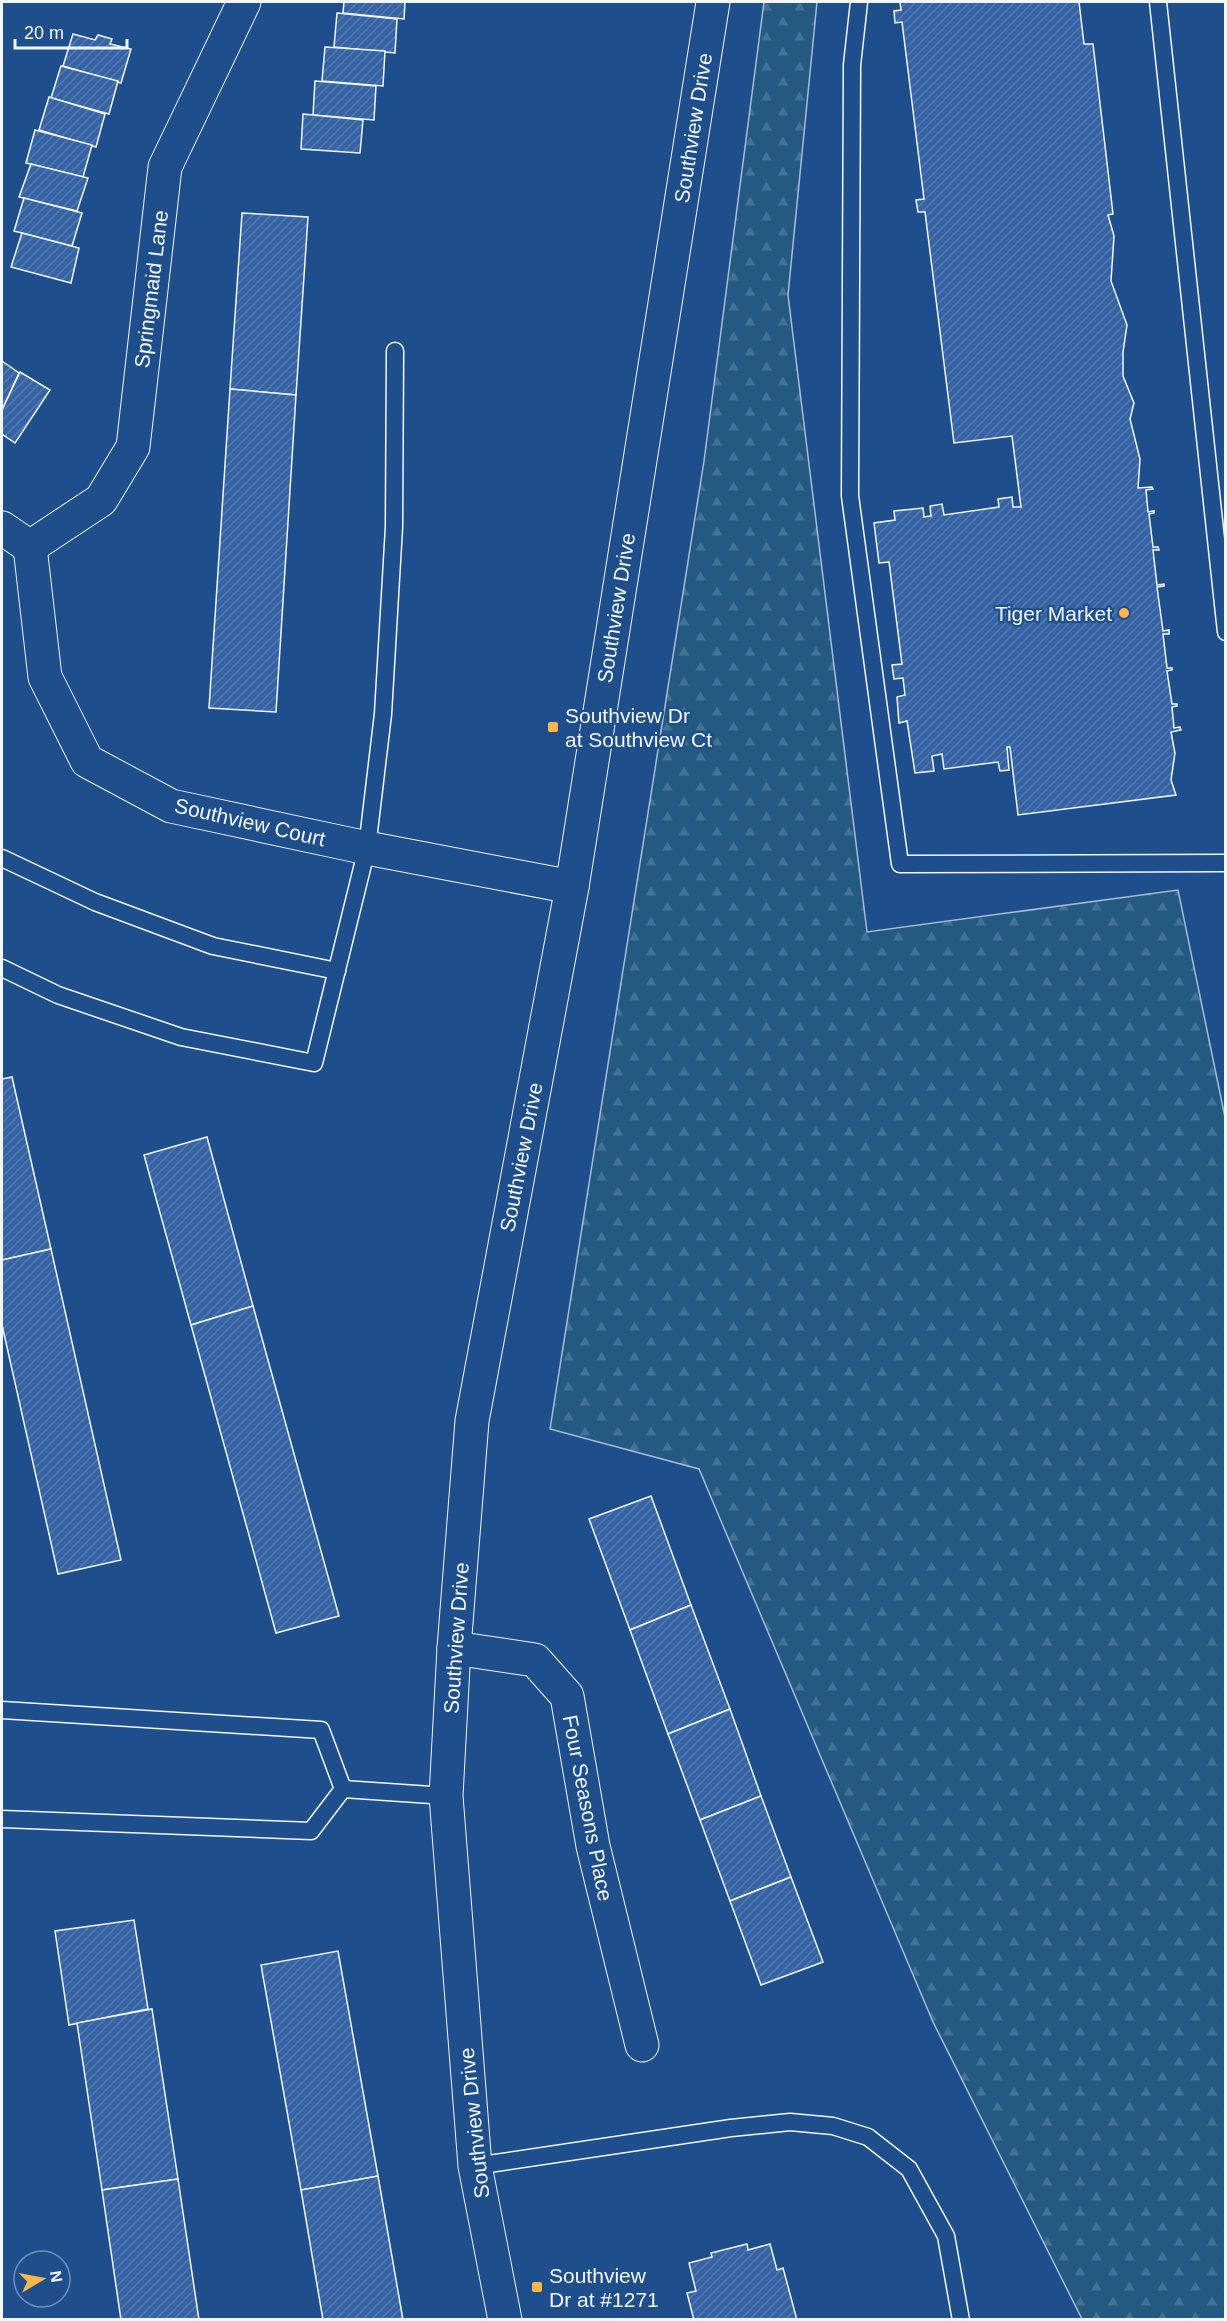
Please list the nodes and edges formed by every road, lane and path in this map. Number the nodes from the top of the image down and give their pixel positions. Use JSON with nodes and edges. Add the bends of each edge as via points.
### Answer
{"nodes":[{"id":1,"x":244,"y":2,"type":"edge"},
{"id":2,"x":713,"y":2,"type":"edge"},
{"id":3,"x":859,"y":2,"type":"edge"},
{"id":4,"x":1158,"y":2,"type":"edge"},
{"id":5,"x":395,"y":351,"type":"dead end"},
{"id":6,"x":2,"y":528,"type":"edge"},
{"id":7,"x":30,"y":547,"type":"junction"},
{"id":8,"x":1222,"y":566,"type":"edge"},
{"id":9,"x":1226,"y":632,"type":"edge"},
{"id":10,"x":367,"y":848,"type":"junction"},
{"id":11,"x":2,"y":858,"type":"edge"},
{"id":12,"x":1226,"y":863,"type":"edge"},
{"id":13,"x":572,"y":887,"type":"junction"},
{"id":14,"x":2,"y":968,"type":"edge"},
{"id":15,"x":337,"y":971,"type":"junction"},
{"id":16,"x":454,"y":1648,"type":"junction"},
{"id":17,"x":2,"y":1710,"type":"edge"},
{"id":18,"x":343,"y":1789,"type":"junction"},
{"id":19,"x":446,"y":1796,"type":"junction"},
{"id":20,"x":2,"y":1819,"type":"edge"},
{"id":21,"x":642,"y":2045,"type":"dead end"},
{"id":22,"x":475,"y":2166,"type":"junction"},
{"id":23,"x":505,"y":2319,"type":"edge"},
{"id":24,"x":961,"y":2319,"type":"edge"}],
"edges":[{"from":1,"to":7,"type":"street","name":"Springmaid Lane","via":[[165,167],[133,447],[101,500]]},
{"from":2,"to":13,"type":"street","name":"Southview Drive"},
{"from":3,"to":12,"type":"lane","via":[[852,65],[850,496],[900,864]]},
{"from":4,"to":8,"type":"lane"},
{"from":5,"to":10,"type":"lane","via":[[394,527],[383,714]]},
{"from":6,"to":7,"type":"street"},
{"from":7,"to":10,"type":"street","name":"Southview Court","via":[[45,677],[87,761],[171,806]]},
{"from":8,"to":9,"type":"lane"},
{"from":10,"to":13,"type":"street","name":"Southview Court"},
{"from":10,"to":15,"type":"lane"},
{"from":11,"to":15,"type":"lane","via":[[95,902],[213,946]]},
{"from":13,"to":16,"type":"street","name":"Southview Drive","via":[[472,1421]]},
{"from":14,"to":15,"type":"lane","via":[[58,995],[181,1037],[314,1063]]},
{"from":16,"to":19,"type":"street","name":"Southview Drive"},
{"from":16,"to":21,"type":"street","name":"Four Seasons Place","via":[[535,1660],[567,1696],[593,1846]]},
{"from":17,"to":18,"type":"lane","via":[[321,1730]]},
{"from":18,"to":19,"type":"lane"},
{"from":18,"to":20,"type":"lane","via":[[311,1831]]},
{"from":19,"to":22,"type":"street","name":"Southview Drive"},
{"from":22,"to":23,"type":"street","name":"Southview Drive"},
{"from":22,"to":24,"type":"lane","via":[[790,2122],[833,2126],[868,2137],[909,2169],[946,2236]]}]}
